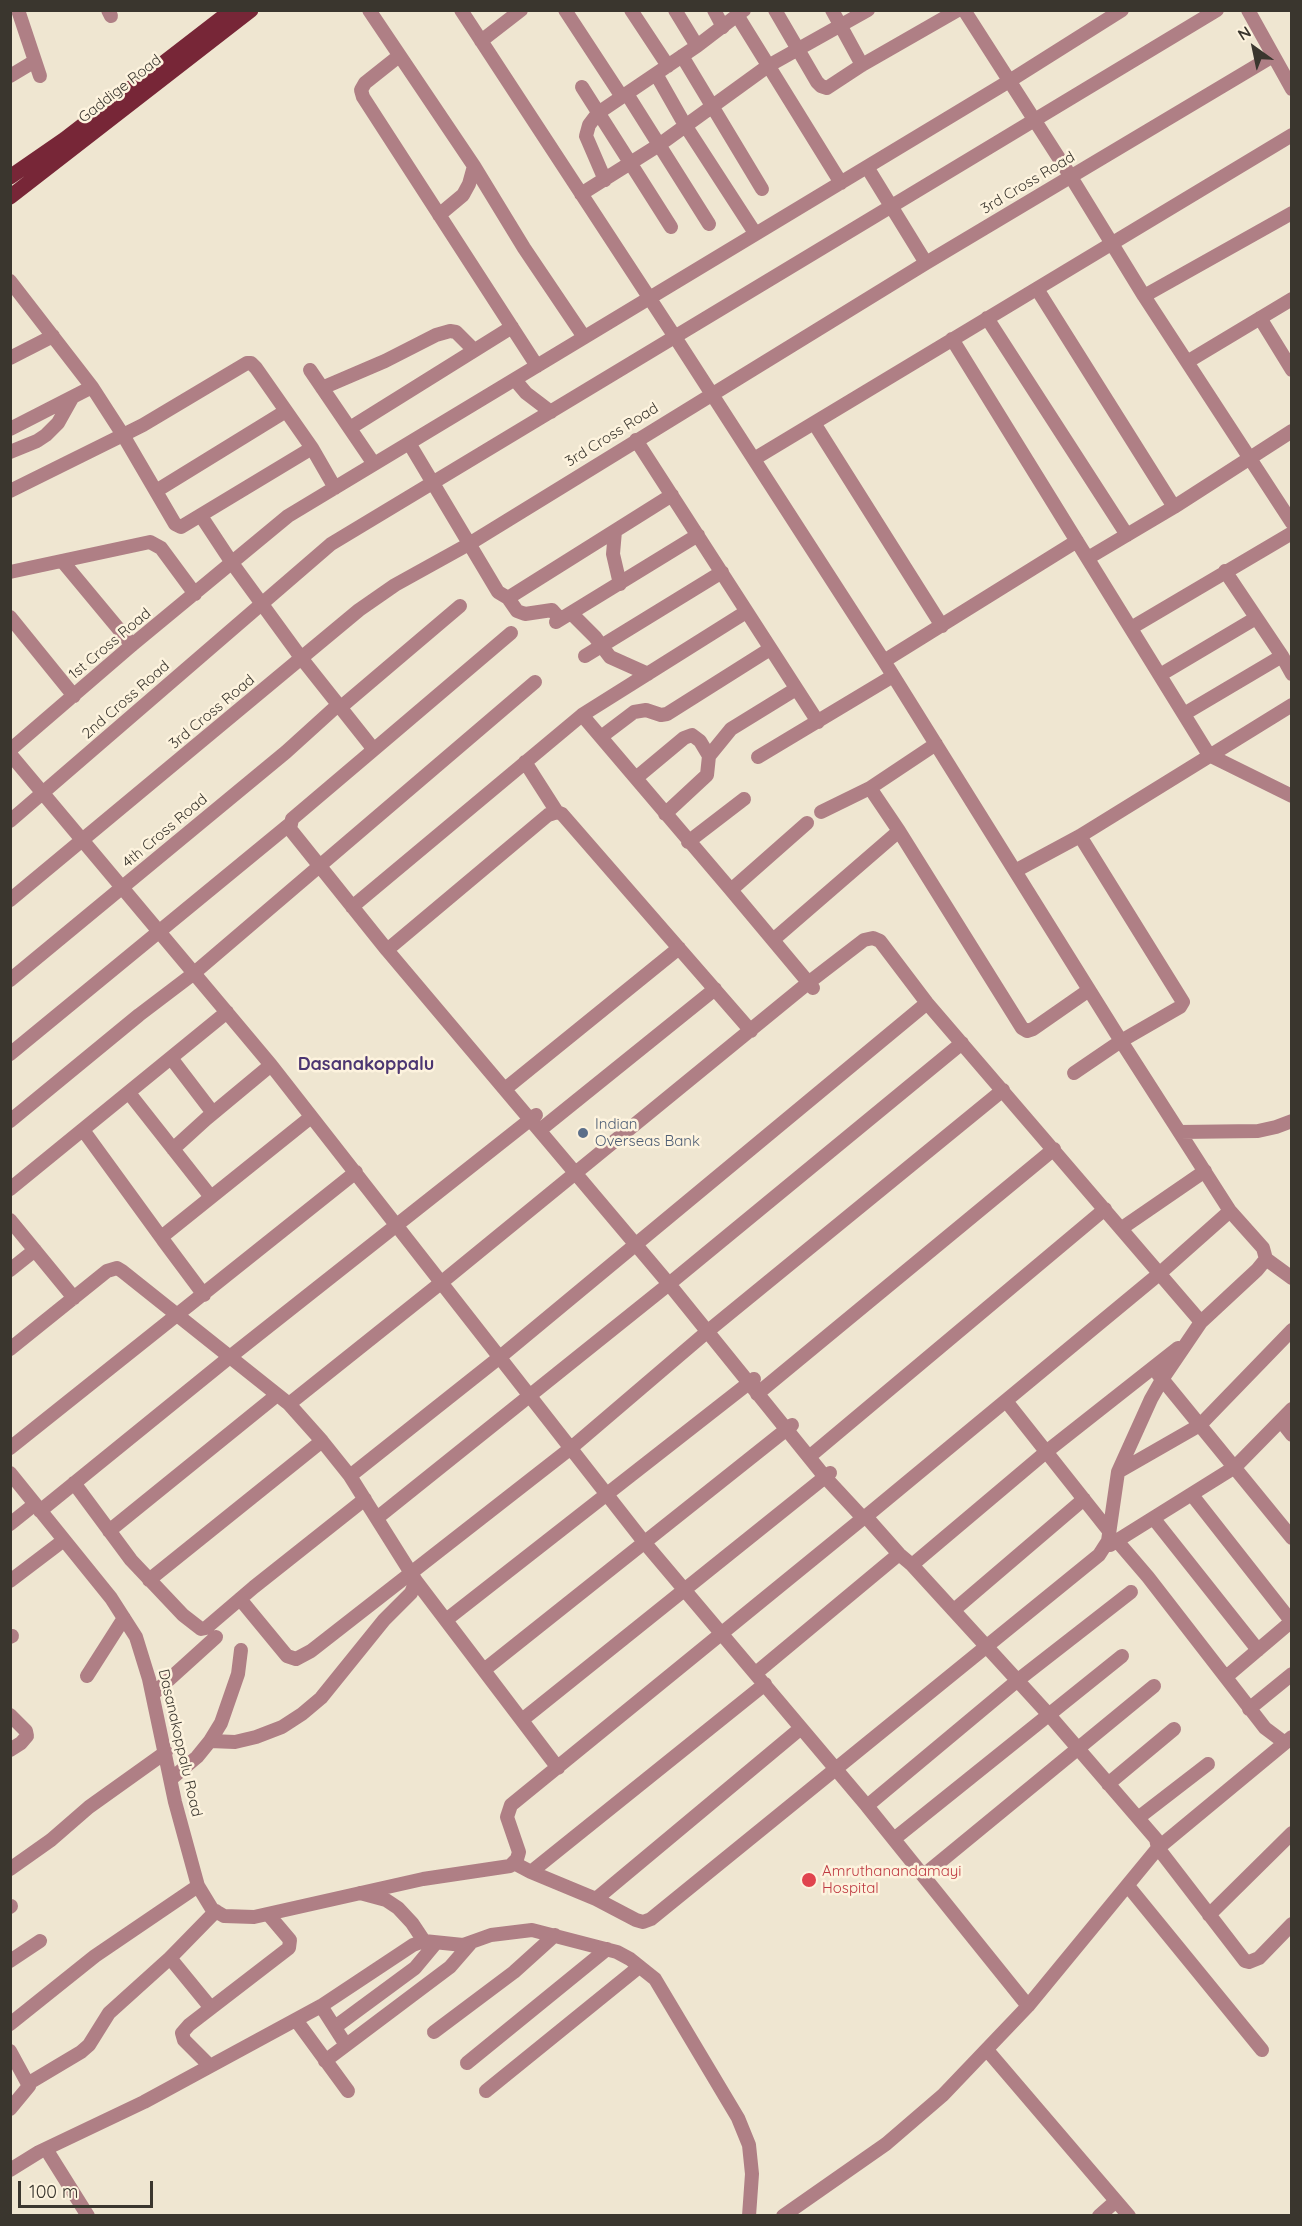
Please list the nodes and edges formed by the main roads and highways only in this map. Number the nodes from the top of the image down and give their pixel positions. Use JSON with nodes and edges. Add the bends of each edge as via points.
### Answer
{"nodes":[{"id":1,"x":232,"y":10,"type":"edge"},
{"id":2,"x":251,"y":10,"type":"edge"},
{"id":3,"x":10,"y":177,"type":"edge"},
{"id":4,"x":10,"y":197,"type":"edge"}],
"edges":[{"from":1,"to":3,"type":"main road","name":"Gaddige Road"},
{"from":2,"to":4,"type":"main road","name":"Gaddige Road"}]}
